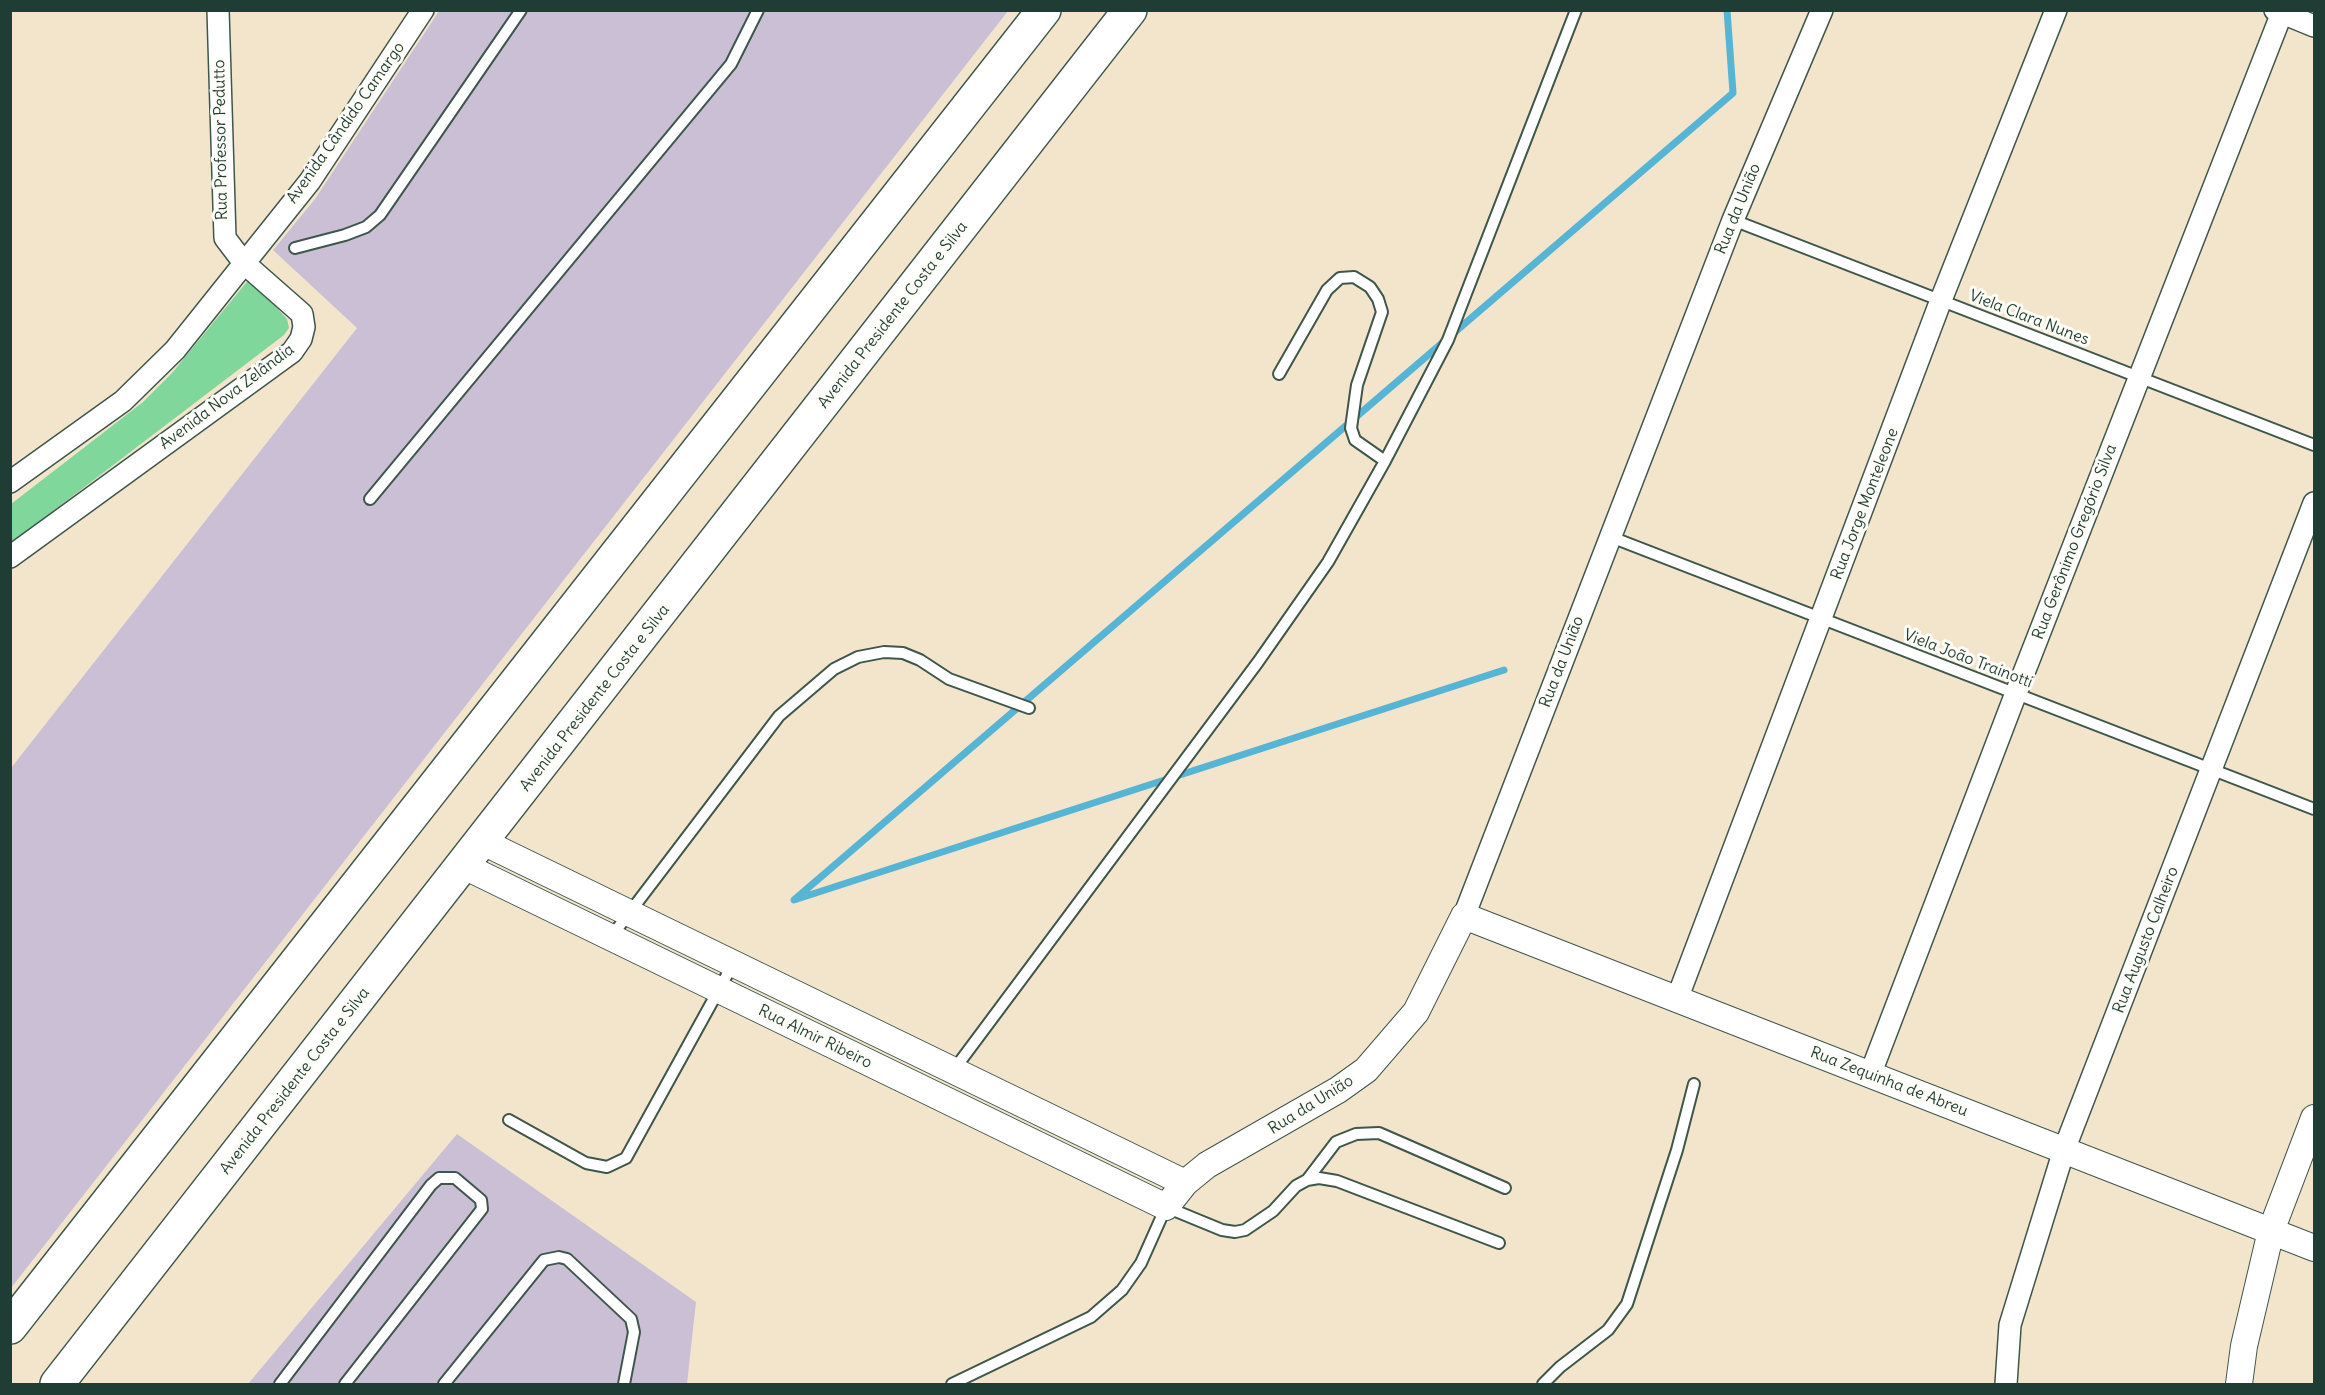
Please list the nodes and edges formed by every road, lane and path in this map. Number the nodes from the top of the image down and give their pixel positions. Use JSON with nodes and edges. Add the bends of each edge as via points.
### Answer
{"nodes":[{"id":1,"x":218,"y":10,"type":"edge"},
{"id":2,"x":423,"y":10,"type":"edge"},
{"id":3,"x":521,"y":10,"type":"edge"},
{"id":4,"x":758,"y":10,"type":"edge"},
{"id":5,"x":1044,"y":10,"type":"edge"},
{"id":6,"x":1130,"y":10,"type":"edge"},
{"id":7,"x":1576,"y":10,"type":"edge"},
{"id":8,"x":1822,"y":10,"type":"edge"},
{"id":9,"x":2055,"y":10,"type":"edge"},
{"id":10,"x":2280,"y":11,"type":"edge"},
{"id":11,"x":2314,"y":26,"type":"edge"},
{"id":12,"x":1733,"y":220,"type":"junction"},
{"id":13,"x":295,"y":248,"type":"dead end"},
{"id":14,"x":244,"y":263,"type":"junction"},
{"id":15,"x":1941,"y":300,"type":"junction"},
{"id":16,"x":1279,"y":374,"type":"dead end"},
{"id":17,"x":2140,"y":377,"type":"junction"},
{"id":18,"x":2314,"y":445,"type":"edge"},
{"id":19,"x":1385,"y":461,"type":"junction"},
{"id":20,"x":10,"y":483,"type":"edge"},
{"id":21,"x":370,"y":499,"type":"dead end"},
{"id":22,"x":2314,"y":502,"type":"edge"},
{"id":23,"x":1611,"y":537,"type":"junction"},
{"id":24,"x":10,"y":557,"type":"edge"},
{"id":25,"x":1822,"y":618,"type":"junction"},
{"id":26,"x":2016,"y":693,"type":"junction"},
{"id":27,"x":1029,"y":708,"type":"dead end"},
{"id":28,"x":2212,"y":769,"type":"junction"},
{"id":29,"x":2314,"y":808,"type":"edge"},
{"id":30,"x":473,"y":854,"type":"junction"},
{"id":31,"x":628,"y":913,"type":"junction"},
{"id":32,"x":1464,"y":916,"type":"junction"},
{"id":33,"x":611,"y":938,"type":"junction"},
{"id":34,"x":733,"y":964,"type":"junction"},
{"id":35,"x":719,"y":990,"type":"junction"},
{"id":36,"x":1677,"y":999,"type":"junction"},
{"id":37,"x":953,"y":1071,"type":"junction"},
{"id":38,"x":1870,"y":1075,"type":"junction"},
{"id":39,"x":1694,"y":1084,"type":"dead end"},
{"id":40,"x":2314,"y":1118,"type":"edge"},
{"id":41,"x":509,"y":1120,"type":"dead end"},
{"id":42,"x":2064,"y":1150,"type":"junction"},
{"id":43,"x":1307,"y":1180,"type":"junction"},
{"id":44,"x":1185,"y":1183,"type":"junction"},
{"id":45,"x":1505,"y":1188,"type":"dead end"},
{"id":46,"x":1166,"y":1207,"type":"junction"},
{"id":47,"x":2271,"y":1231,"type":"junction"},
{"id":48,"x":1499,"y":1243,"type":"dead end"},
{"id":49,"x":2314,"y":1248,"type":"edge"},
{"id":50,"x":10,"y":1327,"type":"edge"},
{"id":51,"x":57,"y":1384,"type":"edge"},
{"id":52,"x":280,"y":1384,"type":"edge"},
{"id":53,"x":345,"y":1384,"type":"edge"},
{"id":54,"x":444,"y":1384,"type":"edge"},
{"id":55,"x":624,"y":1384,"type":"edge"},
{"id":56,"x":952,"y":1384,"type":"edge"},
{"id":57,"x":1543,"y":1384,"type":"edge"},
{"id":58,"x":2006,"y":1384,"type":"edge"},
{"id":59,"x":2239,"y":1384,"type":"edge"}],
"edges":[{"from":1,"to":14,"type":"street","name":"Rua Professor Pedutto","via":[[222,226],[230,248]]},
{"from":2,"to":14,"type":"street","name":"Avenida Cândido Camargo","via":[[310,181]]},
{"from":3,"to":13,"type":"lane","via":[[380,215],[366,227]]},
{"from":4,"to":21,"type":"lane","via":[[731,64]]},
{"from":5,"to":50,"type":"highway"},
{"from":6,"to":30,"type":"highway","name":"Avenida Presidente Costa e Silva"},
{"from":7,"to":19,"type":"lane","via":[[1448,340]]},
{"from":8,"to":12,"type":"street","name":"Rua da União"},
{"from":9,"to":15,"type":"street","name":"Rua Jorge Monteleone"},
{"from":10,"to":11,"type":"street"},
{"from":10,"to":17,"type":"street","name":"Rua Gerônimo Gregório Silva"},
{"from":12,"to":15,"type":"lane","name":"Viela Clara Nunes"},
{"from":12,"to":23,"type":"street","name":"Rua da União"},
{"from":14,"to":20,"type":"street","via":[[150,377]]},
{"from":14,"to":24,"type":"street","name":"Avenida Nova Zelândia","via":[[302,314],[301,339],[292,352]]},
{"from":15,"to":17,"type":"lane","name":"Viela Clara Nunes"},
{"from":15,"to":25,"type":"street","name":"Rua Jorge Monteleone"},
{"from":16,"to":19,"type":"lane","via":[[1327,290],[1340,278],[1354,277],[1370,288],[1382,312],[1357,385],[1351,428],[1355,440]]},
{"from":17,"to":18,"type":"lane","name":"Viela Clara Nunes"},
{"from":17,"to":26,"type":"street","name":"Rua Gerônimo Gregório Silva"},
{"from":19,"to":37,"type":"lane","via":[[1328,562],[1258,662]]},
{"from":22,"to":28,"type":"street","name":"Rua Augusto Calheiro"},
{"from":23,"to":25,"type":"lane","name":"Viela João Trainotti"},
{"from":23,"to":32,"type":"street","name":"Rua da União"},
{"from":25,"to":26,"type":"lane","name":"Viela João Trainotti"},
{"from":25,"to":36,"type":"street","name":"Rua Jorge Monteleone"},
{"from":26,"to":28,"type":"lane","name":"Viela João Trainotti"},
{"from":26,"to":38,"type":"street","name":"Rua Gerônimo Gregório Silva"},
{"from":27,"to":31,"type":"lane","via":[[949,679],[903,653],[858,657],[834,669],[779,717]]},
{"from":28,"to":29,"type":"lane","name":"Viela João Trainotti"},
{"from":28,"to":42,"type":"street","name":"Rua Augusto Calheiro"},
{"from":30,"to":31,"type":"street","name":"Rua Almir Ribeiro"},
{"from":30,"to":33,"type":"street","name":"Rua Almir Ribeiro"},
{"from":30,"to":51,"type":"highway","name":"Avenida Presidente Costa e Silva"},
{"from":31,"to":33,"type":"lane"},
{"from":31,"to":34,"type":"street","name":"Rua Almir Ribeiro"},
{"from":32,"to":36,"type":"street","name":"Rua Zequinha de Abreu"},
{"from":32,"to":44,"type":"street","name":"Rua da União","via":[[1416,1012],[1366,1070],[1207,1165]]},
{"from":33,"to":35,"type":"street","name":"Rua Almir Ribeiro"},
{"from":34,"to":35,"type":"lane"},
{"from":34,"to":37,"type":"street","name":"Rua Almir Ribeiro"},
{"from":35,"to":41,"type":"lane","via":[[626,1158],[607,1167],[586,1163]]},
{"from":35,"to":46,"type":"street","name":"Rua Almir Ribeiro"},
{"from":36,"to":38,"type":"street","name":"Rua Zequinha de Abreu"},
{"from":37,"to":44,"type":"street","name":"Rua Almir Ribeiro"},
{"from":38,"to":42,"type":"street","name":"Rua Zequinha de Abreu"},
{"from":39,"to":57,"type":"lane","via":[[1627,1304],[1608,1330]]},
{"from":40,"to":47,"type":"street"},
{"from":42,"to":47,"type":"street","name":"Rua Zequinha de Abreu"},
{"from":42,"to":58,"type":"street","name":"Rua Augusto Calheiro","via":[[2010,1325]]},
{"from":43,"to":45,"type":"lane","via":[[1336,1142],[1356,1134],[1379,1133]]},
{"from":43,"to":46,"type":"lane","via":[[1273,1211],[1245,1230],[1235,1232]]},
{"from":43,"to":48,"type":"lane","via":[[1337,1181]]},
{"from":44,"to":46,"type":"street","name":"Rua da União"},
{"from":46,"to":56,"type":"lane","via":[[1141,1263],[1122,1290],[1091,1317]]},
{"from":47,"to":49,"type":"street","name":"Rua Zequinha de Abreu"},
{"from":47,"to":59,"type":"street"},
{"from":52,"to":53,"type":"lane","via":[[431,1185],[439,1178],[455,1178],[482,1200],[482,1209]]},
{"from":54,"to":55,"type":"lane","via":[[550,1257],[567,1259],[631,1318],[634,1332]]}]}
